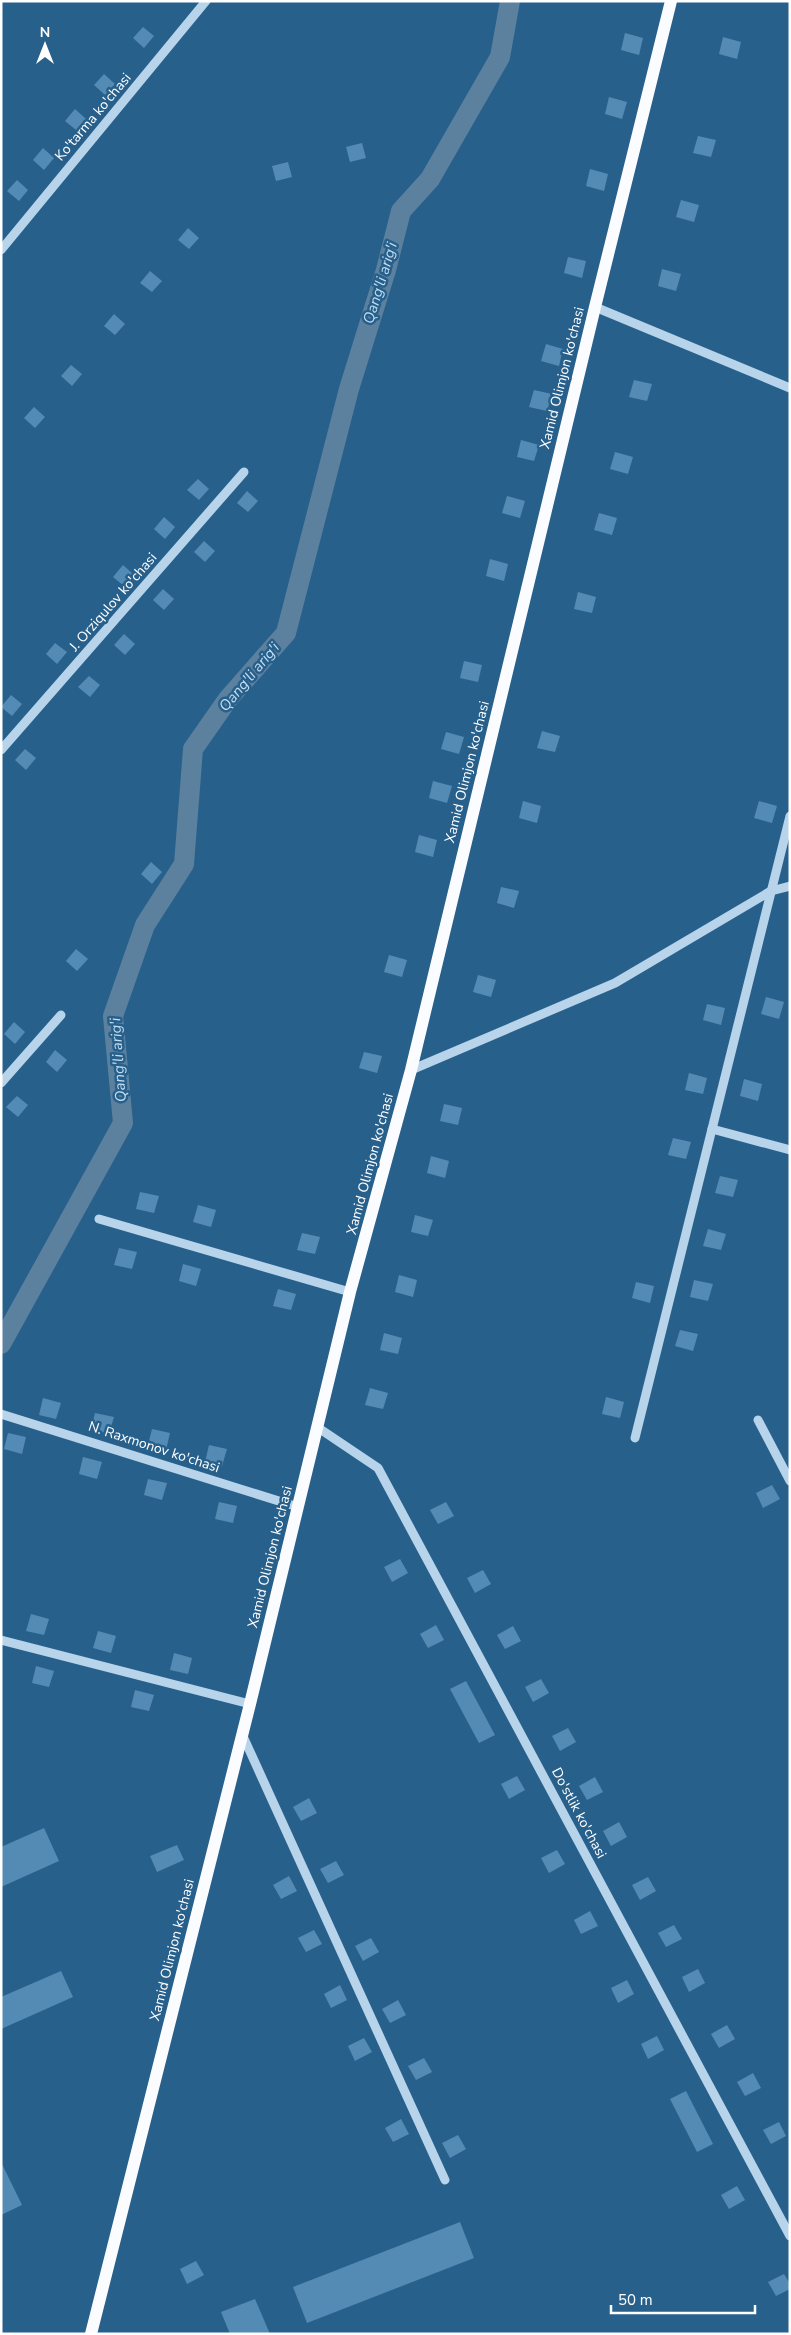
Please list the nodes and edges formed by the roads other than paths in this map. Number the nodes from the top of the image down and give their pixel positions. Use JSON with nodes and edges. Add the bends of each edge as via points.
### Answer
{"nodes":[{"id":1,"x":206,"y":1,"type":"edge"},
{"id":2,"x":671,"y":1,"type":"edge"},
{"id":3,"x":1,"y":250,"type":"edge"},
{"id":4,"x":595,"y":307,"type":"junction"},
{"id":5,"x":790,"y":388,"type":"edge"},
{"id":6,"x":244,"y":472,"type":"dead end"},
{"id":7,"x":1,"y":750,"type":"edge"},
{"id":8,"x":790,"y":816,"type":"edge"},
{"id":9,"x":790,"y":886,"type":"edge"},
{"id":10,"x":771,"y":891,"type":"junction"},
{"id":11,"x":61,"y":1015,"type":"dead end"},
{"id":12,"x":411,"y":1070,"type":"junction"},
{"id":13,"x":1,"y":1083,"type":"edge"},
{"id":14,"x":712,"y":1129,"type":"junction"},
{"id":15,"x":790,"y":1150,"type":"edge"},
{"id":16,"x":99,"y":1219,"type":"dead end"},
{"id":17,"x":350,"y":1292,"type":"junction"},
{"id":18,"x":1,"y":1414,"type":"edge"},
{"id":19,"x":758,"y":1420,"type":"dead end"},
{"id":20,"x":317,"y":1427,"type":"junction"},
{"id":21,"x":635,"y":1438,"type":"dead end"},
{"id":22,"x":790,"y":1481,"type":"edge"},
{"id":23,"x":298,"y":1507,"type":"junction"},
{"id":24,"x":1,"y":1640,"type":"edge"},
{"id":25,"x":250,"y":1704,"type":"junction"},
{"id":26,"x":242,"y":1734,"type":"junction"},
{"id":27,"x":445,"y":2180,"type":"dead end"},
{"id":28,"x":790,"y":2236,"type":"edge"},
{"id":29,"x":91,"y":2334,"type":"edge"}],
"edges":[{"from":1,"to":3,"type":"street","name":"Ko'tarma ko'chasi"},
{"from":2,"to":4,"type":"main road","name":"Xamid Olimjon ko'chasi"},
{"from":4,"to":5,"type":"street"},
{"from":4,"to":12,"type":"main road","name":"Xamid Olimjon ko'chasi"},
{"from":6,"to":7,"type":"street","name":"J. Orziqulov ko'chasi"},
{"from":8,"to":10,"type":"street"},
{"from":9,"to":10,"type":"street"},
{"from":10,"to":12,"type":"street","via":[[615,983]]},
{"from":10,"to":14,"type":"street"},
{"from":11,"to":13,"type":"street"},
{"from":12,"to":17,"type":"main road","name":"Xamid Olimjon ko'chasi"},
{"from":14,"to":15,"type":"street"},
{"from":14,"to":21,"type":"street"},
{"from":16,"to":17,"type":"street"},
{"from":17,"to":20,"type":"main road","name":"Xamid Olimjon ko'chasi"},
{"from":18,"to":23,"type":"street","name":"N. Raxmonov ko'chasi"},
{"from":19,"to":22,"type":"street"},
{"from":20,"to":23,"type":"main road","name":"Xamid Olimjon ko'chasi"},
{"from":20,"to":28,"type":"street","name":"Do'stlik ko'chasi","via":[[378,1468]]},
{"from":23,"to":25,"type":"main road","name":"Xamid Olimjon ko'chasi"},
{"from":24,"to":25,"type":"street"},
{"from":25,"to":26,"type":"main road","name":"Xamid Olimjon ko'chasi"},
{"from":26,"to":27,"type":"street"},
{"from":26,"to":29,"type":"main road","name":"Xamid Olimjon ko'chasi"}]}
